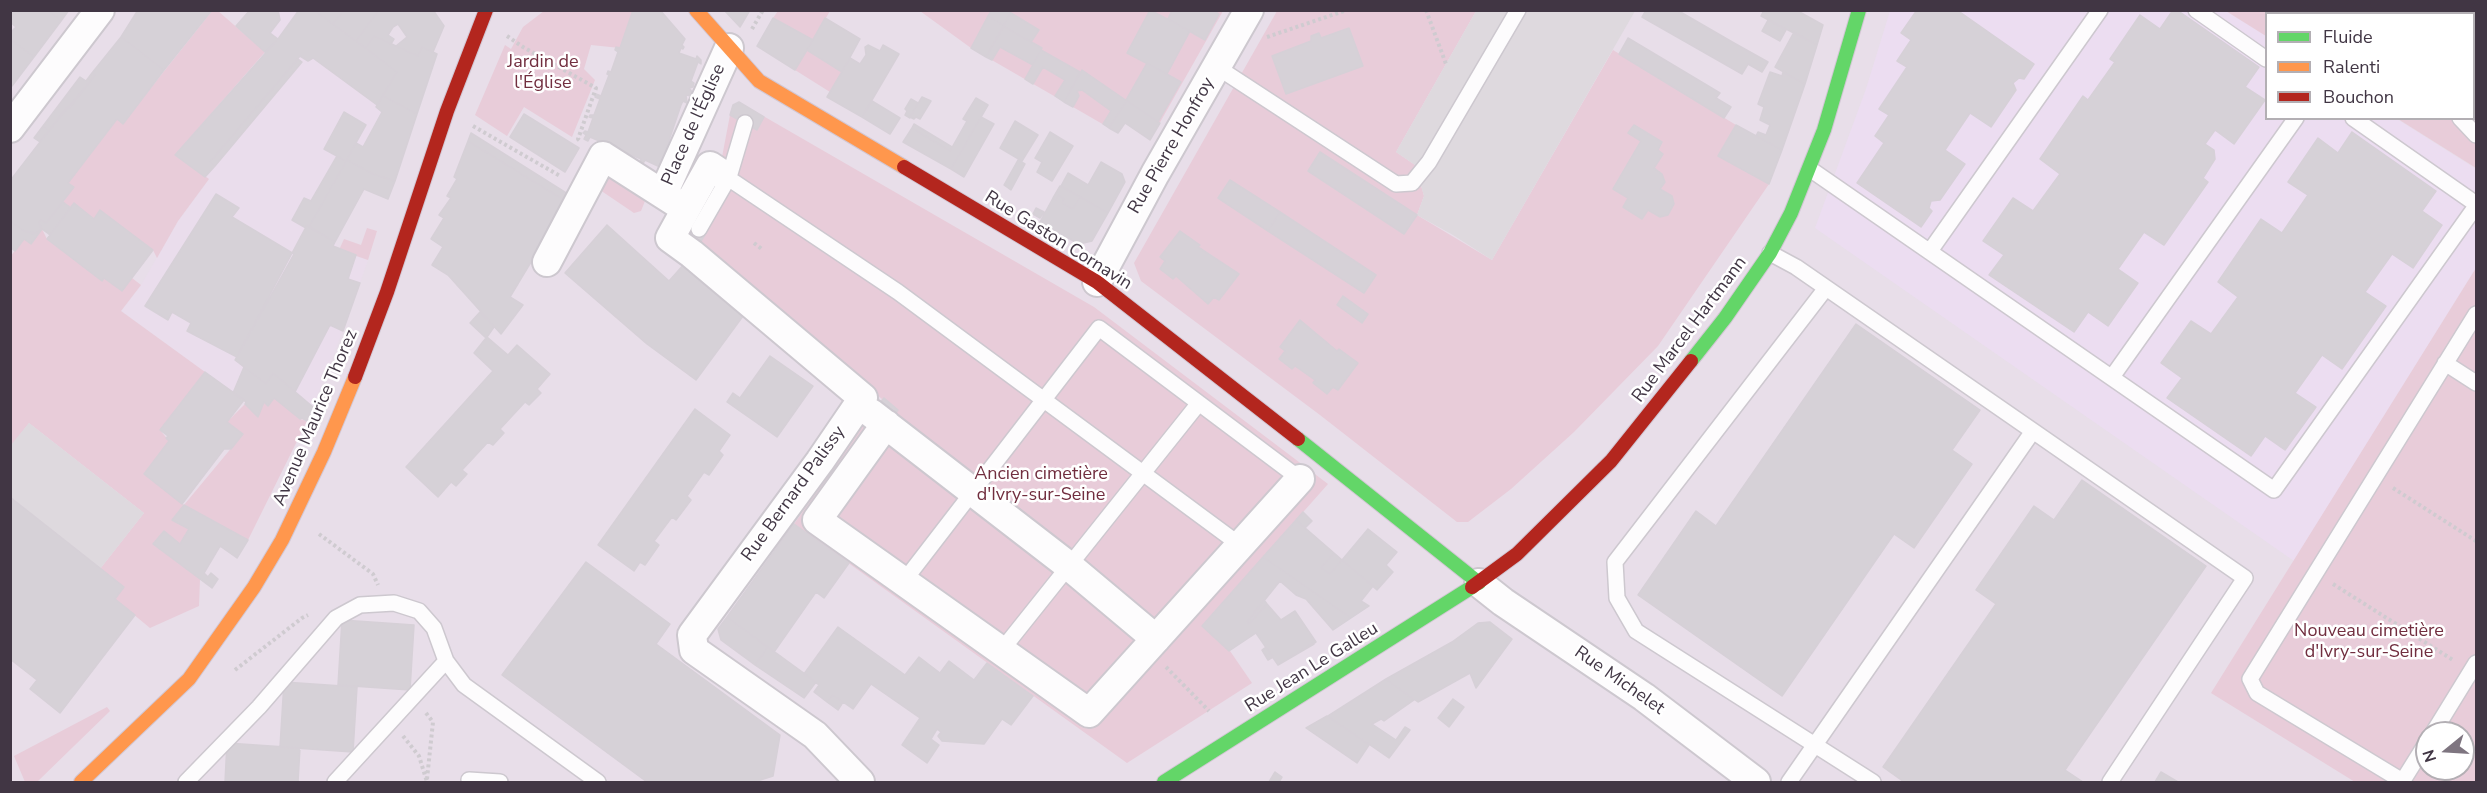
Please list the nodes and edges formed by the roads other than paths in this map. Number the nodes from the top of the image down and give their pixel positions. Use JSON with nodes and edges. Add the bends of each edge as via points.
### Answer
{"nodes":[{"id":1,"x":100,"y":10,"type":"edge"},
{"id":2,"x":486,"y":10,"type":"edge"},
{"id":3,"x":696,"y":10,"type":"edge"},
{"id":4,"x":1518,"y":10,"type":"edge"},
{"id":5,"x":1859,"y":10,"type":"edge"},
{"id":6,"x":2100,"y":10,"type":"edge"},
{"id":7,"x":2196,"y":10,"type":"edge"},
{"id":8,"x":1245,"y":18,"type":"edge"},
{"id":9,"x":729,"y":48,"type":"junction"},
{"id":10,"x":2265,"y":58,"type":"edge"},
{"id":11,"x":1217,"y":68,"type":"junction"},
{"id":12,"x":2295,"y":120,"type":"edge"},
{"id":13,"x":2356,"y":120,"type":"edge"},
{"id":14,"x":2462,"y":120,"type":"edge"},
{"id":15,"x":745,"y":123,"type":"dead end"},
{"id":16,"x":10,"y":128,"type":"edge"},
{"id":17,"x":2476,"y":135,"type":"edge"},
{"id":18,"x":1810,"y":169,"type":"junction"},
{"id":19,"x":726,"y":175,"type":"junction"},
{"id":20,"x":2476,"y":205,"type":"edge"},
{"id":21,"x":683,"y":211,"type":"junction"},
{"id":22,"x":1930,"y":251,"type":"junction"},
{"id":23,"x":1770,"y":253,"type":"junction"},
{"id":24,"x":547,"y":262,"type":"dead end"},
{"id":25,"x":1097,"y":282,"type":"junction"},
{"id":26,"x":1826,"y":288,"type":"junction"},
{"id":27,"x":2476,"y":314,"type":"edge"},
{"id":28,"x":2445,"y":363,"type":"junction"},
{"id":29,"x":2112,"y":377,"type":"junction"},
{"id":30,"x":2476,"y":382,"type":"edge"},
{"id":31,"x":1044,"y":399,"type":"junction"},
{"id":32,"x":859,"y":403,"type":"junction"},
{"id":33,"x":1199,"y":403,"type":"junction"},
{"id":34,"x":886,"y":424,"type":"junction"},
{"id":35,"x":2033,"y":431,"type":"junction"},
{"id":36,"x":1144,"y":473,"type":"junction"},
{"id":37,"x":1300,"y":479,"type":"joint"},
{"id":38,"x":973,"y":494,"type":"junction"},
{"id":39,"x":1240,"y":545,"type":"junction"},
{"id":40,"x":1069,"y":566,"type":"junction"},
{"id":41,"x":904,"y":581,"type":"junction"},
{"id":42,"x":1479,"y":583,"type":"junction"},
{"id":43,"x":1151,"y":643,"type":"junction"},
{"id":44,"x":1001,"y":651,"type":"junction"},
{"id":45,"x":446,"y":661,"type":"junction"},
{"id":46,"x":2474,"y":668,"type":"edge"},
{"id":47,"x":2441,"y":721,"type":"edge"},
{"id":48,"x":1816,"y":744,"type":"junction"},
{"id":49,"x":2415,"y":762,"type":"edge"},
{"id":50,"x":469,"y":780,"type":"dead end"},
{"id":51,"x":2403,"y":782,"type":"edge"},
{"id":52,"x":81,"y":783,"type":"edge"},
{"id":53,"x":186,"y":783,"type":"edge"},
{"id":54,"x":335,"y":783,"type":"edge"},
{"id":55,"x":500,"y":783,"type":"edge"},
{"id":56,"x":597,"y":783,"type":"edge"},
{"id":57,"x":860,"y":783,"type":"edge"},
{"id":58,"x":1164,"y":783,"type":"edge"},
{"id":59,"x":1756,"y":783,"type":"edge"},
{"id":60,"x":1789,"y":783,"type":"edge"},
{"id":61,"x":1873,"y":783,"type":"edge"},
{"id":62,"x":2110,"y":783,"type":"edge"}],
"edges":[{"from":1,"to":16,"type":"street"},
{"from":2,"to":52,"type":"main road","name":"Avenue Maurice Thorez","via":[[352,385],[282,540],[189,679]]},
{"from":3,"to":9,"type":"main road","name":"Rue Gaston Cornavin"},
{"from":4,"to":11,"type":"lane","via":[[1429,162],[1412,183],[1396,184]]},
{"from":5,"to":18,"type":"main road","name":"Rue Marcel Hartmann"},
{"from":6,"to":22,"type":"lane"},
{"from":7,"to":10,"type":"lane"},
{"from":8,"to":11,"type":"street","name":"Rue Pierre Honfroy"},
{"from":9,"to":21,"type":"street","name":"Place de l'Église"},
{"from":9,"to":25,"type":"main road","name":"Rue Gaston Cornavin","via":[[759,81]]},
{"from":11,"to":25,"type":"street","name":"Rue Pierre Honfroy"},
{"from":12,"to":29,"type":"lane"},
{"from":13,"to":20,"type":"lane"},
{"from":14,"to":17,"type":"lane"},
{"from":15,"to":19,"type":"lane"},
{"from":18,"to":22,"type":"lane"},
{"from":18,"to":23,"type":"main road","name":"Rue Marcel Hartmann"},
{"from":19,"to":21,"type":"street","via":[[710,166]]},
{"from":19,"to":31,"type":"lane","via":[[898,292]]},
{"from":20,"to":29,"type":"lane","via":[[2274,490]]},
{"from":21,"to":24,"type":"street","name":"Place de l'Église","via":[[603,156]]},
{"from":21,"to":32,"type":"street","via":[[670,238],[863,398]]},
{"from":22,"to":29,"type":"lane"},
{"from":23,"to":26,"type":"lane"},
{"from":23,"to":42,"type":"main road","name":"Rue Marcel Hartmann","via":[[1730,311],[1611,461],[1517,554]]},
{"from":25,"to":42,"type":"main road","name":"Rue Gaston Cornavin"},
{"from":26,"to":35,"type":"lane"},
{"from":26,"to":48,"type":"lane","via":[[1615,562],[1617,598],[1636,631]]},
{"from":27,"to":28,"type":"lane"},
{"from":28,"to":30,"type":"lane"},
{"from":28,"to":51,"type":"lane","via":[[2251,674],[2250,684],[2257,693]]},
{"from":31,"to":33,"type":"lane","via":[[1099,328]]},
{"from":31,"to":36,"type":"lane"},
{"from":31,"to":38,"type":"lane"},
{"from":32,"to":34,"type":"street"},
{"from":32,"to":57,"type":"street","name":"Rue Bernard Palissy","via":[[692,635],[694,650],[815,735]]},
{"from":33,"to":36,"type":"lane"},
{"from":33,"to":37,"type":"lane"},
{"from":34,"to":38,"type":"street"},
{"from":34,"to":41,"type":"street","via":[[817,520]]},
{"from":35,"to":48,"type":"lane"},
{"from":35,"to":62,"type":"lane","via":[[2245,578]]},
{"from":36,"to":39,"type":"lane"},
{"from":36,"to":40,"type":"lane"},
{"from":37,"to":39,"type":"street"},
{"from":38,"to":40,"type":"street"},
{"from":38,"to":41,"type":"lane"},
{"from":39,"to":43,"type":"street"},
{"from":40,"to":43,"type":"street"},
{"from":40,"to":44,"type":"lane"},
{"from":41,"to":44,"type":"street"},
{"from":42,"to":58,"type":"main road","name":"Rue Jean Le Galleu"},
{"from":42,"to":59,"type":"street","name":"Rue Michelet","via":[[1644,697]]},
{"from":43,"to":44,"type":"street","via":[[1089,713]]},
{"from":45,"to":53,"type":"lane","via":[[434,628],[419,611],[394,603],[360,605],[336,618]]},
{"from":45,"to":54,"type":"lane"},
{"from":45,"to":56,"type":"lane","via":[[464,685]]},
{"from":46,"to":47,"type":"lane"},
{"from":48,"to":60,"type":"lane"},
{"from":48,"to":61,"type":"lane"},
{"from":49,"to":51,"type":"lane"},
{"from":50,"to":55,"type":"lane"}]}
